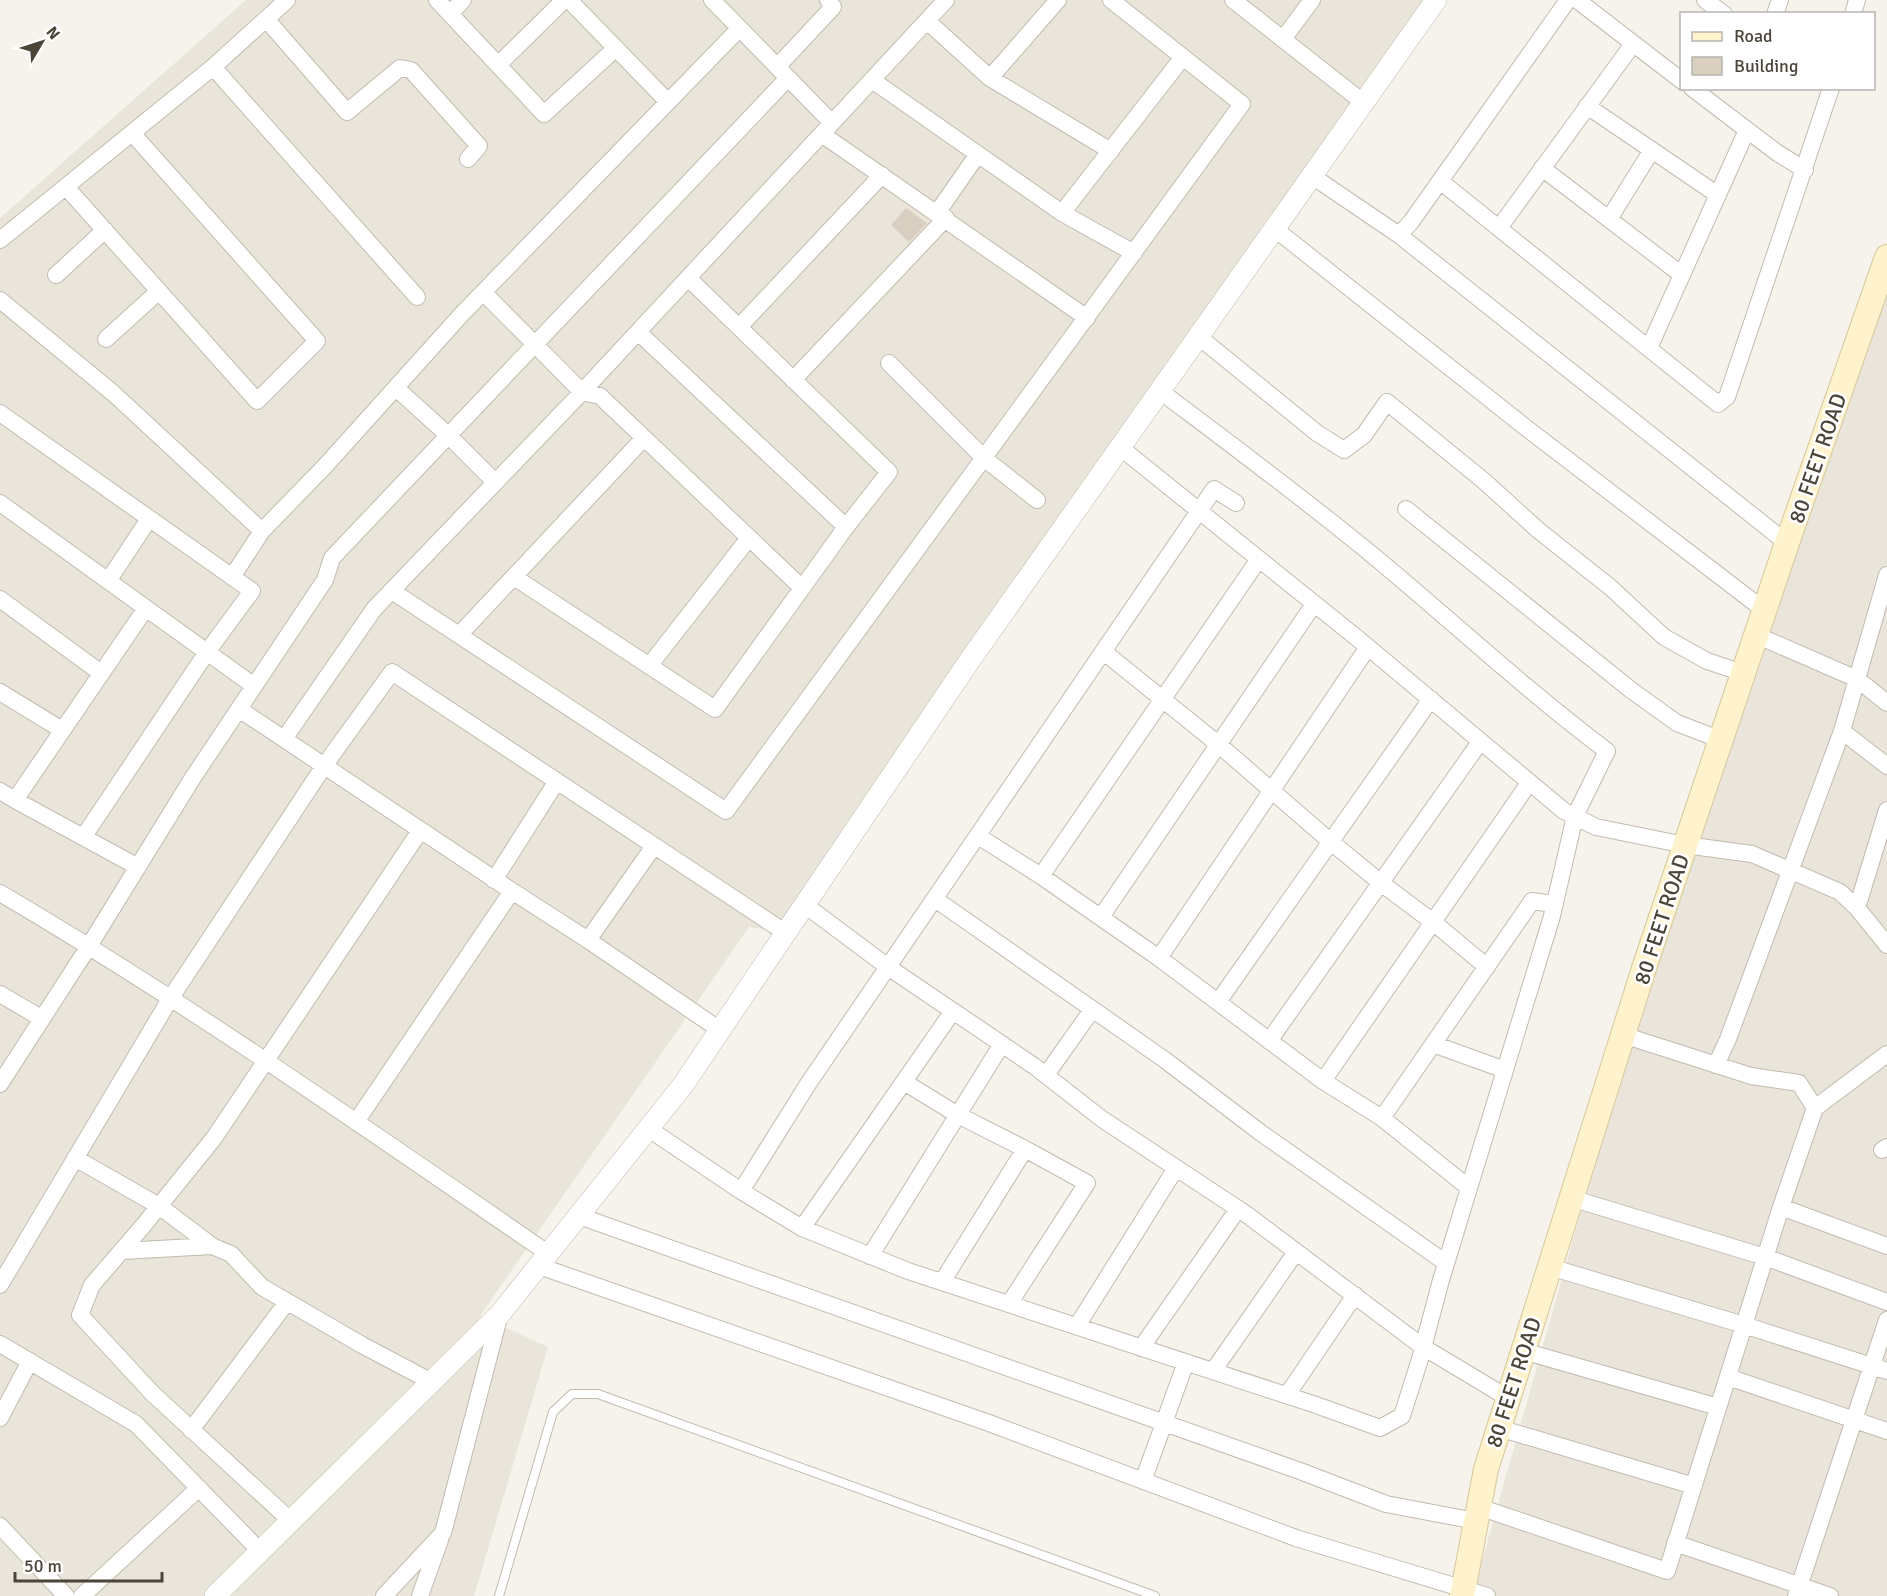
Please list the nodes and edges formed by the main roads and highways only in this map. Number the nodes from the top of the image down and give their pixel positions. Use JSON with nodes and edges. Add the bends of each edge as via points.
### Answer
{"nodes":[{"id":1,"x":1887,"y":258,"type":"edge"},
{"id":2,"x":1462,"y":1592,"type":"edge"}],
"edges":[{"from":1,"to":2,"type":"main road","name":"80 FEET ROAD","via":[[1720,740],[1571,1198],[1486,1468]]}]}
